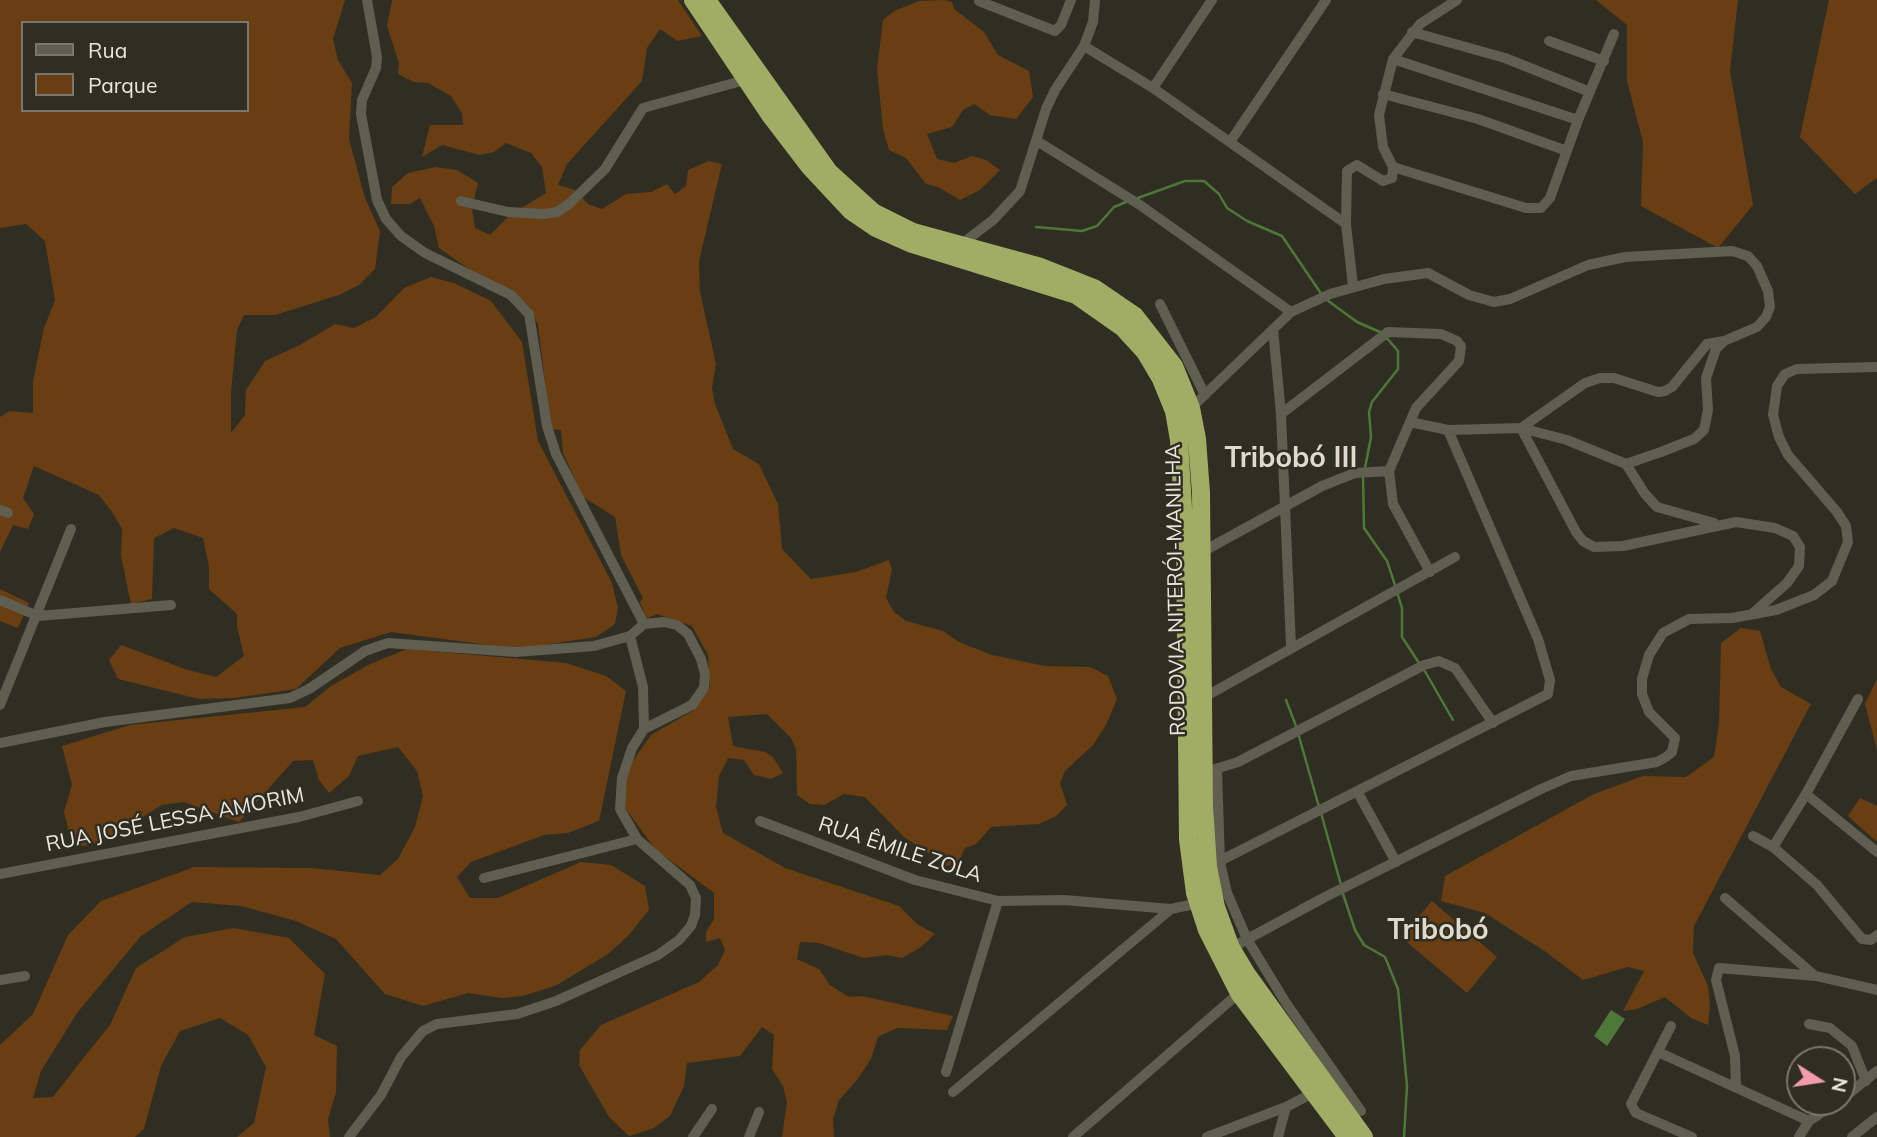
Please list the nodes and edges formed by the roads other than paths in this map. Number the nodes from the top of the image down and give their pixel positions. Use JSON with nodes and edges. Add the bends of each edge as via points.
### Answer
{"nodes":[{"id":1,"x":367,"y":0,"type":"edge"},
{"id":2,"x":693,"y":0,"type":"edge"},
{"id":3,"x":707,"y":0,"type":"edge"},
{"id":4,"x":1071,"y":0,"type":"edge"},
{"id":5,"x":1095,"y":0,"type":"edge"},
{"id":6,"x":1212,"y":0,"type":"edge"},
{"id":7,"x":1326,"y":0,"type":"edge"},
{"id":8,"x":1457,"y":0,"type":"edge"},
{"id":9,"x":979,"y":1,"type":"edge"},
{"id":10,"x":1412,"y":32,"type":"junction"},
{"id":11,"x":1614,"y":34,"type":"dead end"},
{"id":12,"x":1549,"y":40,"type":"dead end"},
{"id":13,"x":1084,"y":46,"type":"junction"},
{"id":14,"x":1393,"y":60,"type":"junction"},
{"id":15,"x":1604,"y":61,"type":"junction"},
{"id":16,"x":745,"y":80,"type":"junction"},
{"id":17,"x":1153,"y":88,"type":"junction"},
{"id":18,"x":1590,"y":92,"type":"junction"},
{"id":19,"x":1383,"y":94,"type":"junction"},
{"id":20,"x":1578,"y":120,"type":"junction"},
{"id":21,"x":1037,"y":141,"type":"junction"},
{"id":22,"x":1230,"y":142,"type":"junction"},
{"id":23,"x":1567,"y":151,"type":"junction"},
{"id":24,"x":1393,"y":167,"type":"junction"},
{"id":25,"x":461,"y":201,"type":"dead end"},
{"id":26,"x":1346,"y":225,"type":"junction"},
{"id":27,"x":959,"y":246,"type":"junction"},
{"id":28,"x":1353,"y":286,"type":"junction"},
{"id":29,"x":1160,"y":304,"type":"dead end"},
{"id":30,"x":1291,"y":312,"type":"junction"},
{"id":31,"x":1272,"y":329,"type":"junction"},
{"id":32,"x":1724,"y":341,"type":"junction"},
{"id":33,"x":1877,"y":368,"type":"edge"},
{"id":34,"x":1205,"y":395,"type":"junction"},
{"id":35,"x":1191,"y":408,"type":"junction"},
{"id":36,"x":1281,"y":414,"type":"junction"},
{"id":37,"x":1410,"y":422,"type":"junction"},
{"id":38,"x":1521,"y":428,"type":"junction"},
{"id":39,"x":1448,"y":430,"type":"junction"},
{"id":40,"x":1626,"y":464,"type":"junction"},
{"id":41,"x":1389,"y":471,"type":"junction"},
{"id":42,"x":1284,"y":504,"type":"junction"},
{"id":43,"x":1717,"y":524,"type":"junction"},
{"id":44,"x":71,"y":529,"type":"dead end"},
{"id":45,"x":1202,"y":552,"type":"junction"},
{"id":46,"x":1455,"y":557,"type":"dead end"},
{"id":47,"x":1430,"y":572,"type":"junction"},
{"id":48,"x":0,"y":600,"type":"edge"},
{"id":49,"x":171,"y":605,"type":"dead end"},
{"id":50,"x":1751,"y":615,"type":"junction"},
{"id":51,"x":38,"y":616,"type":"junction"},
{"id":52,"x":644,"y":624,"type":"junction"},
{"id":53,"x":630,"y":636,"type":"junction"},
{"id":54,"x":1291,"y":646,"type":"junction"},
{"id":55,"x":1201,"y":699,"type":"junction"},
{"id":56,"x":1858,"y":699,"type":"dead end"},
{"id":57,"x":0,"y":705,"type":"edge"},
{"id":58,"x":1493,"y":723,"type":"junction"},
{"id":59,"x":643,"y":729,"type":"junction"},
{"id":60,"x":0,"y":743,"type":"edge"},
{"id":61,"x":1210,"y":770,"type":"junction"},
{"id":62,"x":1357,"y":792,"type":"junction"},
{"id":63,"x":1806,"y":794,"type":"junction"},
{"id":64,"x":358,"y":801,"type":"dead end"},
{"id":65,"x":760,"y":821,"type":"dead end"},
{"id":66,"x":1753,"y":836,"type":"dead end"},
{"id":67,"x":637,"y":839,"type":"junction"},
{"id":68,"x":1773,"y":847,"type":"junction"},
{"id":69,"x":1877,"y":852,"type":"edge"},
{"id":70,"x":1396,"y":862,"type":"junction"},
{"id":71,"x":1214,"y":865,"type":"junction"},
{"id":72,"x":0,"y":874,"type":"edge"},
{"id":73,"x":484,"y":878,"type":"dead end"},
{"id":74,"x":1725,"y":898,"type":"dead end"},
{"id":75,"x":999,"y":901,"type":"junction"},
{"id":76,"x":1199,"y":903,"type":"junction"},
{"id":77,"x":1171,"y":909,"type":"junction"},
{"id":78,"x":1877,"y":935,"type":"edge"},
{"id":79,"x":1247,"y":939,"type":"junction"},
{"id":80,"x":1231,"y":948,"type":"junction"},
{"id":81,"x":25,"y":976,"type":"dead end"},
{"id":82,"x":1816,"y":976,"type":"junction"},
{"id":83,"x":0,"y":980,"type":"edge"},
{"id":84,"x":1877,"y":990,"type":"edge"},
{"id":85,"x":1239,"y":993,"type":"junction"},
{"id":86,"x":1809,"y":1024,"type":"dead end"},
{"id":87,"x":1671,"y":1026,"type":"dead end"},
{"id":88,"x":1292,"y":1038,"type":"junction"},
{"id":89,"x":1320,"y":1050,"type":"junction"},
{"id":90,"x":1658,"y":1052,"type":"junction"},
{"id":91,"x":1877,"y":1070,"type":"edge"},
{"id":92,"x":946,"y":1072,"type":"dead end"},
{"id":93,"x":1866,"y":1082,"type":"junction"},
{"id":94,"x":1736,"y":1087,"type":"junction"},
{"id":95,"x":1856,"y":1089,"type":"edge"},
{"id":96,"x":953,"y":1092,"type":"dead end"},
{"id":97,"x":1313,"y":1093,"type":"junction"},
{"id":98,"x":1286,"y":1107,"type":"junction"},
{"id":99,"x":712,"y":1109,"type":"dead end"},
{"id":100,"x":1361,"y":1111,"type":"joint"},
{"id":101,"x":759,"y":1112,"type":"dead end"},
{"id":102,"x":1816,"y":1116,"type":"edge"},
{"id":103,"x":1877,"y":1117,"type":"edge"},
{"id":104,"x":1809,"y":1121,"type":"junction"},
{"id":105,"x":1242,"y":1125,"type":"junction"},
{"id":106,"x":349,"y":1137,"type":"edge"},
{"id":107,"x":694,"y":1137,"type":"edge"},
{"id":108,"x":748,"y":1137,"type":"edge"},
{"id":109,"x":1073,"y":1137,"type":"edge"},
{"id":110,"x":1207,"y":1137,"type":"edge"},
{"id":111,"x":1243,"y":1137,"type":"edge"},
{"id":112,"x":1278,"y":1137,"type":"edge"},
{"id":113,"x":1347,"y":1137,"type":"edge"},
{"id":114,"x":1364,"y":1137,"type":"edge"},
{"id":115,"x":1370,"y":1137,"type":"edge"},
{"id":116,"x":1692,"y":1137,"type":"edge"},
{"id":117,"x":1799,"y":1137,"type":"edge"},
{"id":118,"x":1852,"y":1137,"type":"edge"}],
"edges":[{"from":1,"to":52,"type":"street","via":[[377,57],[361,114],[377,200],[401,236],[425,253],[511,295],[529,314],[547,426],[556,454]]},
{"from":2,"to":16,"type":"highway","name":"RODOVIA NITERÓI-MANILHA"},
{"from":3,"to":27,"type":"highway","name":"RODOVIA NITERÓI-MANILHA","via":[[800,132],[848,191],[892,223]]},
{"from":4,"to":9,"type":"street","via":[[1055,31]]},
{"from":5,"to":13,"type":"street"},
{"from":6,"to":17,"type":"street"},
{"from":7,"to":22,"type":"street"},
{"from":8,"to":10,"type":"street"},
{"from":10,"to":14,"type":"street"},
{"from":10,"to":18,"type":"street","via":[[1504,58]]},
{"from":11,"to":15,"type":"street"},
{"from":12,"to":15,"type":"street"},
{"from":13,"to":17,"type":"street"},
{"from":13,"to":21,"type":"street","via":[[1055,90]]},
{"from":14,"to":19,"type":"street"},
{"from":14,"to":20,"type":"street"},
{"from":15,"to":18,"type":"street"},
{"from":16,"to":25,"type":"street","via":[[643,108],[605,169],[556,212],[530,214]]},
{"from":16,"to":76,"type":"highway","name":"RODOVIA NITERÓI-MANILHA","via":[[809,166],[851,211],[912,244],[1076,295],[1123,328],[1161,379],[1179,440],[1188,839]]},
{"from":17,"to":22,"type":"street"},
{"from":18,"to":20,"type":"street"},
{"from":19,"to":23,"type":"street","via":[[1478,119]]},
{"from":19,"to":24,"type":"street","via":[[1380,132]]},
{"from":20,"to":23,"type":"street"},
{"from":21,"to":27,"type":"street","via":[[1020,191]]},
{"from":21,"to":30,"type":"street","via":[[1140,205]]},
{"from":22,"to":26,"type":"street"},
{"from":23,"to":24,"type":"street","via":[[1550,198],[1535,209]]},
{"from":24,"to":26,"type":"street","via":[[1392,178],[1383,181],[1357,165],[1350,167],[1345,182]]},
{"from":26,"to":28,"type":"street"},
{"from":27,"to":35,"type":"highway","name":"RODOVIA NITERÓI-MANILHA","via":[[1067,276],[1124,306],[1174,366]]},
{"from":28,"to":30,"type":"street"},
{"from":28,"to":32,"type":"street","via":[[1421,273],[1434,275],[1469,296],[1494,302],[1588,265],[1625,257],[1732,251],[1748,256],[1757,266],[1770,307],[1757,327]]},
{"from":29,"to":34,"type":"street"},
{"from":30,"to":31,"type":"street"},
{"from":31,"to":34,"type":"street"},
{"from":31,"to":36,"type":"street"},
{"from":32,"to":38,"type":"street","via":[[1707,344],[1665,391],[1600,378],[1584,383]]},
{"from":32,"to":40,"type":"street","via":[[1716,349],[1706,378],[1704,430],[1694,439]]},
{"from":33,"to":50,"type":"street","via":[[1797,369],[1785,374],[1777,386],[1773,415],[1779,437],[1788,455],[1837,512],[1849,542],[1832,581],[1814,595]]},
{"from":34,"to":35,"type":"street"},
{"from":35,"to":45,"type":"highway","name":"RODOVIA NITERÓI-MANILHA","via":[[1197,439]]},
{"from":36,"to":37,"type":"street","via":[[1384,335],[1441,334],[1461,346],[1459,361],[1423,399]]},
{"from":36,"to":42,"type":"street"},
{"from":37,"to":39,"type":"street"},
{"from":37,"to":41,"type":"street"},
{"from":38,"to":39,"type":"street"},
{"from":38,"to":40,"type":"street","via":[[1567,440]]},
{"from":38,"to":43,"type":"street","via":[[1576,532],[1594,547],[1623,546]]},
{"from":39,"to":58,"type":"street","via":[[1538,639],[1550,680],[1545,698]]},
{"from":40,"to":43,"type":"street","via":[[1657,507]]},
{"from":41,"to":42,"type":"street","via":[[1355,473]]},
{"from":41,"to":47,"type":"street","via":[[1393,504]]},
{"from":42,"to":45,"type":"street"},
{"from":42,"to":54,"type":"street"},
{"from":43,"to":50,"type":"street","via":[[1756,523],[1775,528],[1793,536],[1800,547],[1799,566]]},
{"from":44,"to":51,"type":"street"},
{"from":45,"to":55,"type":"highway","name":"RODOVIA NITERÓI-MANILHA"},
{"from":46,"to":47,"type":"street"},
{"from":47,"to":54,"type":"street"},
{"from":48,"to":51,"type":"street"},
{"from":49,"to":51,"type":"street"},
{"from":50,"to":70,"type":"street","via":[[1689,619],[1663,633],[1649,655],[1642,694],[1649,712],[1675,738],[1666,757],[1572,776]]},
{"from":51,"to":57,"type":"street"},
{"from":52,"to":53,"type":"street"},
{"from":52,"to":59,"type":"street","via":[[664,622],[688,634],[705,674],[697,700]]},
{"from":53,"to":59,"type":"street","via":[[643,687]]},
{"from":53,"to":60,"type":"street","via":[[594,646],[516,652],[388,643],[365,651],[290,698],[105,722]]},
{"from":54,"to":55,"type":"street"},
{"from":55,"to":61,"type":"highway","name":"RODOVIA NITERÓI-MANILHA"},
{"from":56,"to":63,"type":"street"},
{"from":58,"to":61,"type":"street","via":[[1455,668],[1439,661],[1238,762]]},
{"from":58,"to":62,"type":"street"},
{"from":59,"to":67,"type":"street","via":[[632,748],[619,799]]},
{"from":61,"to":71,"type":"highway","name":"RODOVIA NITERÓI-MANILHA"},
{"from":62,"to":70,"type":"street"},
{"from":62,"to":71,"type":"street"},
{"from":63,"to":68,"type":"street"},
{"from":63,"to":69,"type":"street"},
{"from":64,"to":72,"type":"street","name":"RUA JOSÉ LESSA AMORIM","via":[[299,817]]},
{"from":65,"to":75,"type":"street","name":"RUA ÊMILE ZOLA","via":[[915,880]]},
{"from":66,"to":68,"type":"street"},
{"from":67,"to":73,"type":"street"},
{"from":67,"to":106,"type":"street","via":[[690,885],[696,898],[695,915],[680,940],[658,955],[556,1001],[517,1014],[437,1024],[423,1031]]},
{"from":68,"to":78,"type":"street","via":[[1817,885],[1862,939]]},
{"from":70,"to":79,"type":"street"},
{"from":71,"to":79,"type":"street"},
{"from":71,"to":80,"type":"highway","name":"RODOVIA NITERÓI-MANILHA","via":[[1216,907]]},
{"from":74,"to":82,"type":"street"},
{"from":75,"to":77,"type":"street","name":"RUA ÊMILE ZOLA","via":[[1064,900]]},
{"from":75,"to":92,"type":"street"},
{"from":76,"to":77,"type":"street","name":"RUA ÊMILE ZOLA"},
{"from":76,"to":85,"type":"highway","name":"RODOVIA NITERÓI-MANILHA","via":[[1218,955]]},
{"from":77,"to":96,"type":"street"},
{"from":79,"to":80,"type":"street"},
{"from":79,"to":89,"type":"street"},
{"from":80,"to":88,"type":"highway","name":"RODOVIA NITERÓI-MANILHA"},
{"from":81,"to":83,"type":"street"},
{"from":82,"to":84,"type":"street"},
{"from":82,"to":94,"type":"street","via":[[1719,968],[1716,980],[1735,1056]]},
{"from":85,"to":97,"type":"highway","name":"RODOVIA NITERÓI-MANILHA"},
{"from":85,"to":109,"type":"street"},
{"from":86,"to":93,"type":"street","via":[[1830,1028],[1852,1046]]},
{"from":87,"to":90,"type":"street"},
{"from":88,"to":89,"type":"highway"},
{"from":88,"to":114,"type":"highway","name":"RODOVIA NITERÓI-MANILHA"},
{"from":89,"to":100,"type":"street"},
{"from":90,"to":94,"type":"street"},
{"from":90,"to":116,"type":"street","via":[[1632,1099],[1632,1109]]},
{"from":91,"to":93,"type":"street"},
{"from":93,"to":95,"type":"street"},
{"from":94,"to":104,"type":"street"},
{"from":97,"to":98,"type":"street"},
{"from":97,"to":113,"type":"highway","name":"RODOVIA NITERÓI-MANILHA"},
{"from":98,"to":105,"type":"street"},
{"from":98,"to":112,"type":"street"},
{"from":99,"to":107,"type":"street"},
{"from":100,"to":115,"type":"highway"},
{"from":101,"to":108,"type":"street"},
{"from":102,"to":104,"type":"street"},
{"from":103,"to":118,"type":"street"},
{"from":104,"to":117,"type":"street"},
{"from":105,"to":110,"type":"street"},
{"from":105,"to":111,"type":"street"}]}
